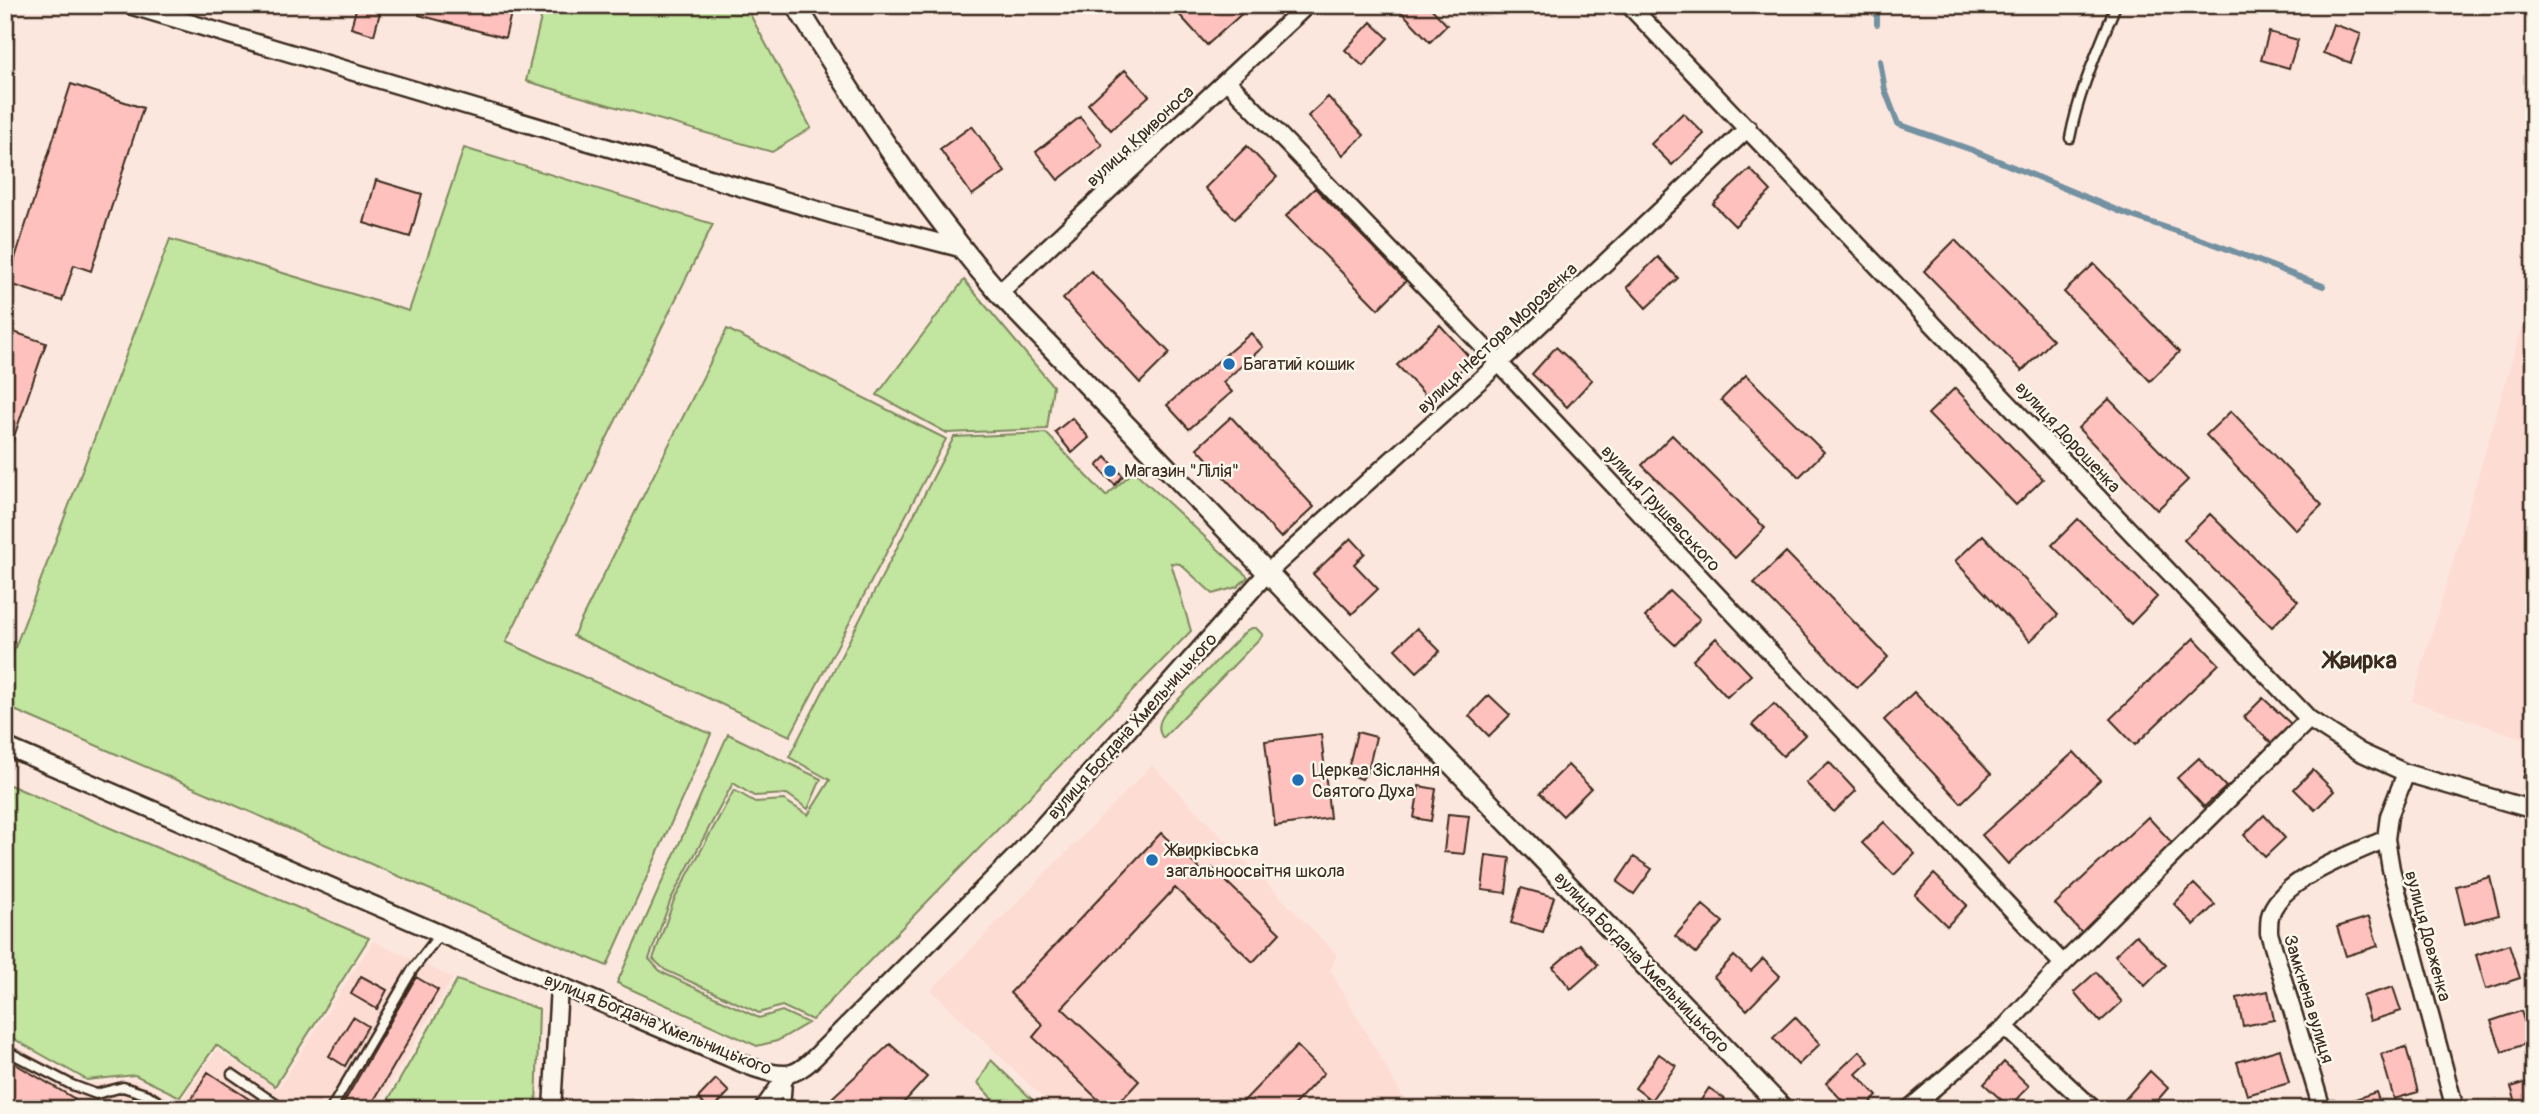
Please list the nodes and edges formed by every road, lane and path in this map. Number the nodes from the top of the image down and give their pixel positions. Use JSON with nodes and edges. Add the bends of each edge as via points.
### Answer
{"nodes":[{"id":1,"x":129,"y":5,"type":"edge"},
{"id":2,"x":796,"y":5,"type":"edge"},
{"id":3,"x":1307,"y":5,"type":"edge"},
{"id":4,"x":1629,"y":5,"type":"edge"},
{"id":5,"x":2116,"y":5,"type":"edge"},
{"id":6,"x":1227,"y":81,"type":"junction"},
{"id":7,"x":1748,"y":128,"type":"junction"},
{"id":8,"x":2070,"y":138,"type":"dead end"},
{"id":9,"x":960,"y":248,"type":"junction"},
{"id":10,"x":999,"y":293,"type":"junction"},
{"id":11,"x":1499,"y":363,"type":"junction"},
{"id":12,"x":1268,"y":572,"type":"junction"},
{"id":13,"x":2309,"y":719,"type":"junction"},
{"id":14,"x":5,"y":746,"type":"edge"},
{"id":15,"x":2406,"y":774,"type":"junction"},
{"id":16,"x":2534,"y":810,"type":"edge"},
{"id":17,"x":2386,"y":839,"type":"junction"},
{"id":18,"x":440,"y":934,"type":"junction"},
{"id":19,"x":2063,"y":964,"type":"junction"},
{"id":20,"x":559,"y":986,"type":"junction"},
{"id":21,"x":2005,"y":1027,"type":"junction"},
{"id":22,"x":5,"y":1050,"type":"edge"},
{"id":23,"x":232,"y":1074,"type":"dead end"},
{"id":24,"x":788,"y":1074,"type":"junction"},
{"id":25,"x":169,"y":1109,"type":"edge"},
{"id":26,"x":284,"y":1109,"type":"edge"},
{"id":27,"x":331,"y":1109,"type":"edge"},
{"id":28,"x":552,"y":1109,"type":"edge"},
{"id":29,"x":763,"y":1109,"type":"edge"},
{"id":30,"x":785,"y":1109,"type":"edge"},
{"id":31,"x":1783,"y":1109,"type":"edge"},
{"id":32,"x":1909,"y":1109,"type":"edge"},
{"id":33,"x":2093,"y":1109,"type":"edge"},
{"id":34,"x":2322,"y":1109,"type":"edge"},
{"id":35,"x":2455,"y":1109,"type":"edge"}],
"edges":[{"from":1,"to":9,"type":"street","via":[[844,218]]},
{"from":2,"to":9,"type":"street","name":"вулиця Богдана Хмельницького","via":[[869,122]]},
{"from":3,"to":6,"type":"street","name":"вулиця Кривоноса"},
{"from":4,"to":7,"type":"street","name":"вулиця Дорошенка"},
{"from":5,"to":8,"type":"lane","via":[[2089,68]]},
{"from":6,"to":10,"type":"street","name":"вулиця Кривоноса"},
{"from":6,"to":11,"type":"street","name":"вулиця Грушевського"},
{"from":7,"to":11,"type":"street","name":"вулиця Нестора Морозенка"},
{"from":7,"to":13,"type":"street","name":"вулиця Дорошенка"},
{"from":9,"to":10,"type":"street","name":"вулиця Богдана Хмельницького"},
{"from":10,"to":12,"type":"street","name":"вулиця Богдана Хмельницького"},
{"from":11,"to":12,"type":"street","name":"вулиця Нестора Морозенка"},
{"from":11,"to":19,"type":"street","name":"вулиця Грушевського"},
{"from":12,"to":24,"type":"street","name":"вулиця Богдана Хмельницького","via":[[1018,854],[823,1049]]},
{"from":12,"to":31,"type":"street","name":"вулиця Богдана Хмельницького"},
{"from":13,"to":15,"type":"street","name":"вулиця Дорошенка","via":[[2360,752]]},
{"from":13,"to":19,"type":"street"},
{"from":14,"to":18,"type":"street","name":"вулиця Богдана Хмельницького"},
{"from":15,"to":16,"type":"street","name":"вулиця Дорошенка"},
{"from":15,"to":17,"type":"street","name":"вулиця Довженка","via":[[2389,816]]},
{"from":17,"to":34,"type":"street","name":"Замкнена вулиця","via":[[2303,878],[2277,902],[2270,916],[2269,933]]},
{"from":17,"to":35,"type":"street","name":"вулиця Довженка","via":[[2390,869]]},
{"from":18,"to":20,"type":"street","name":"вулиця Богдана Хмельницького"},
{"from":18,"to":27,"type":"lane","via":[[413,969]]},
{"from":19,"to":21,"type":"street"},
{"from":20,"to":24,"type":"street","name":"вулиця Богдана Хмельницького","via":[[760,1069]]},
{"from":20,"to":28,"type":"street"},
{"from":21,"to":32,"type":"street"},
{"from":21,"to":33,"type":"street"},
{"from":22,"to":25,"type":"lane","via":[[96,1094],[123,1087],[148,1095]]},
{"from":23,"to":26,"type":"lane"},
{"from":24,"to":29,"type":"street"},
{"from":24,"to":30,"type":"lane"}]}
